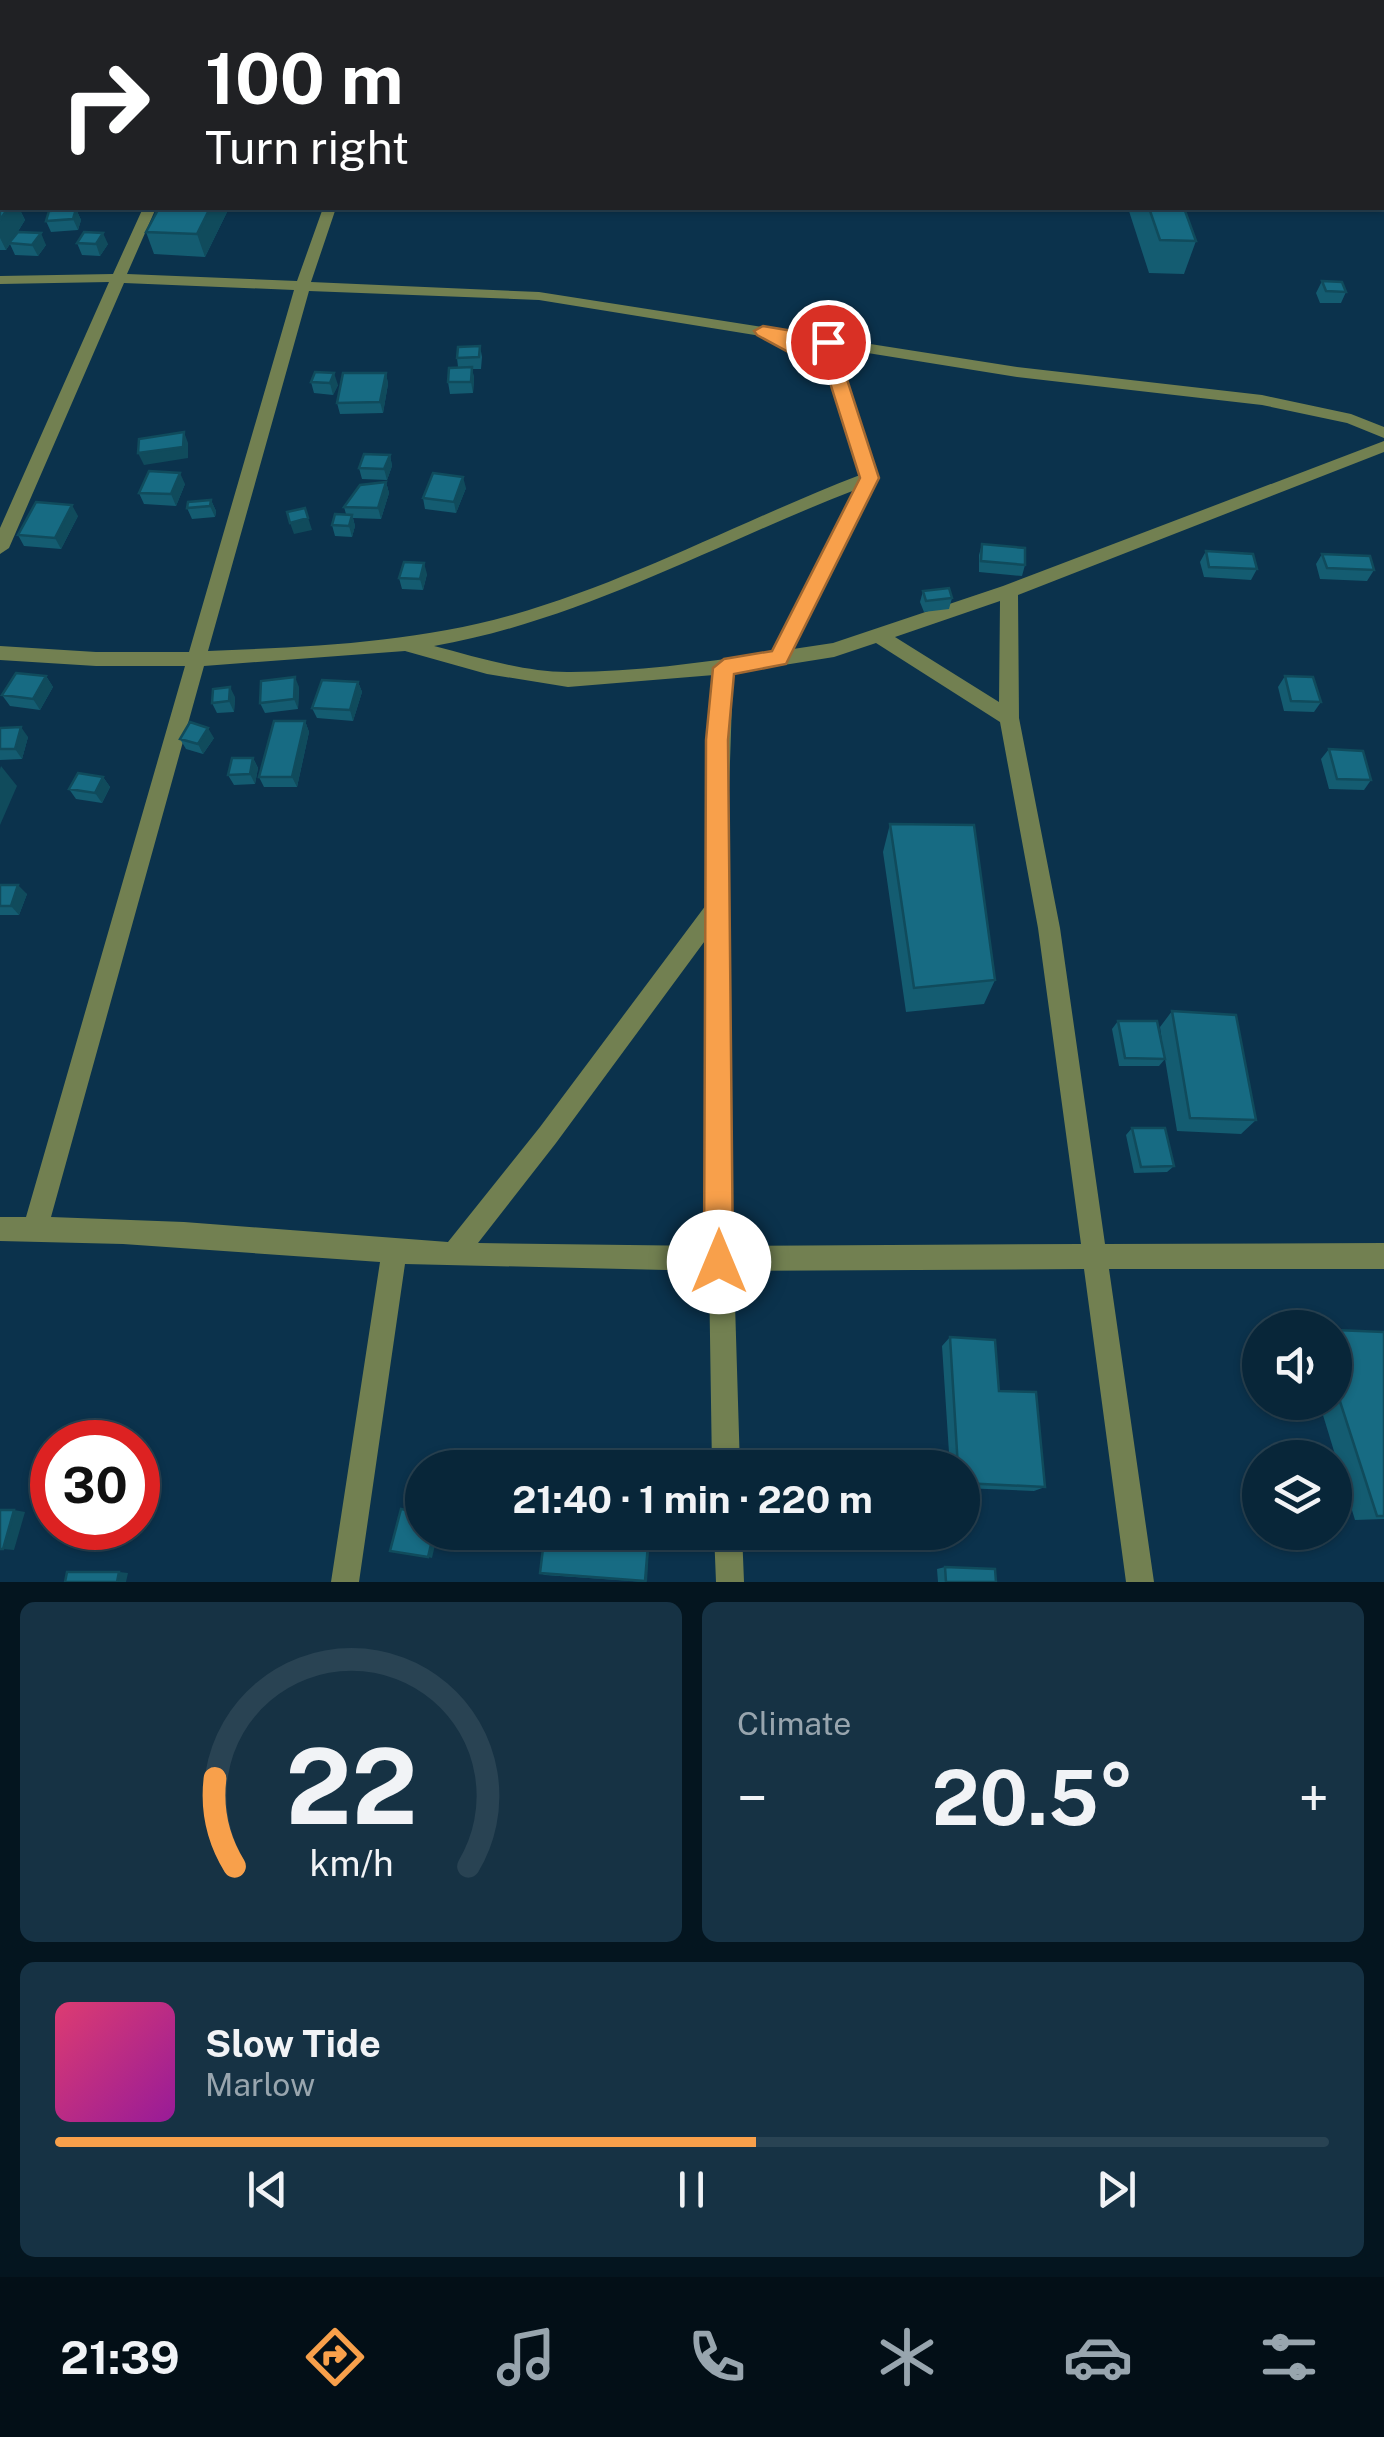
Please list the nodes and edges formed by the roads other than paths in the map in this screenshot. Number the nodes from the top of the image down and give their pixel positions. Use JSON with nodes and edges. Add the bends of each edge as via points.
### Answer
{"nodes":[{"id":1,"x":148,"y":210,"type":"edge"},
{"id":2,"x":329,"y":210,"type":"edge"},
{"id":3,"x":116,"y":278,"type":"junction"},
{"id":4,"x":0,"y":280,"type":"edge"},
{"id":5,"x":303,"y":285,"type":"junction"},
{"id":6,"x":763,"y":331,"type":"junction"},
{"id":7,"x":1384,"y":433,"type":"edge"},
{"id":8,"x":1384,"y":446,"type":"edge"},
{"id":9,"x":869,"y":478,"type":"junction"},
{"id":10,"x":0,"y":548,"type":"edge"},
{"id":11,"x":1009,"y":591,"type":"junction"},
{"id":12,"x":880,"y":637,"type":"junction"},
{"id":13,"x":406,"y":647,"type":"junction"},
{"id":14,"x":0,"y":653,"type":"edge"},
{"id":15,"x":779,"y":658,"type":"junction"},
{"id":16,"x":196,"y":660,"type":"junction"},
{"id":17,"x":724,"y":668,"type":"junction"},
{"id":18,"x":1009,"y":718,"type":"junction"},
{"id":19,"x":717,"y":906,"type":"junction"},
{"id":20,"x":35,"y":1228,"type":"junction"},
{"id":21,"x":0,"y":1229,"type":"edge"},
{"id":22,"x":394,"y":1251,"type":"junction"},
{"id":23,"x":1094,"y":1254,"type":"junction"},
{"id":24,"x":452,"y":1255,"type":"junction"},
{"id":25,"x":1384,"y":1256,"type":"edge"},
{"id":26,"x":719,"y":1262,"type":"junction"},
{"id":27,"x":725,"y":1450,"type":"edge"},
{"id":28,"x":729,"y":1550,"type":"edge"},
{"id":29,"x":345,"y":1582,"type":"edge"},
{"id":30,"x":730,"y":1582,"type":"edge"},
{"id":31,"x":1140,"y":1582,"type":"edge"}],
"edges":[{"from":1,"to":3,"type":"street"},
{"from":2,"to":5,"type":"street"},
{"from":3,"to":4,"type":"street"},
{"from":3,"to":5,"type":"street"},
{"from":3,"to":10,"type":"street"},
{"from":5,"to":6,"type":"street","via":[[539,296]]},
{"from":5,"to":16,"type":"street"},
{"from":6,"to":7,"type":"street","via":[[1017,372],[1262,400]]},
{"from":6,"to":9,"type":"street","via":[[835,370]]},
{"from":8,"to":11,"type":"street"},
{"from":9,"to":13,"type":"street","via":[[548,610]]},
{"from":9,"to":15,"type":"street"},
{"from":11,"to":12,"type":"street"},
{"from":11,"to":18,"type":"street"},
{"from":12,"to":15,"type":"street"},
{"from":12,"to":18,"type":"street"},
{"from":13,"to":16,"type":"street"},
{"from":13,"to":17,"type":"street","via":[[568,680]]},
{"from":14,"to":16,"type":"street"},
{"from":15,"to":17,"type":"street"},
{"from":16,"to":20,"type":"street"},
{"from":17,"to":19,"type":"street"},
{"from":18,"to":23,"type":"street","via":[[1049,928]]},
{"from":19,"to":24,"type":"street"},
{"from":19,"to":26,"type":"street"},
{"from":20,"to":21,"type":"street"},
{"from":20,"to":22,"type":"street"},
{"from":22,"to":24,"type":"street"},
{"from":22,"to":29,"type":"street"},
{"from":23,"to":25,"type":"street"},
{"from":23,"to":26,"type":"street"},
{"from":23,"to":31,"type":"street"},
{"from":24,"to":26,"type":"street"},
{"from":26,"to":27,"type":"street"},
{"from":28,"to":30,"type":"street"}]}
